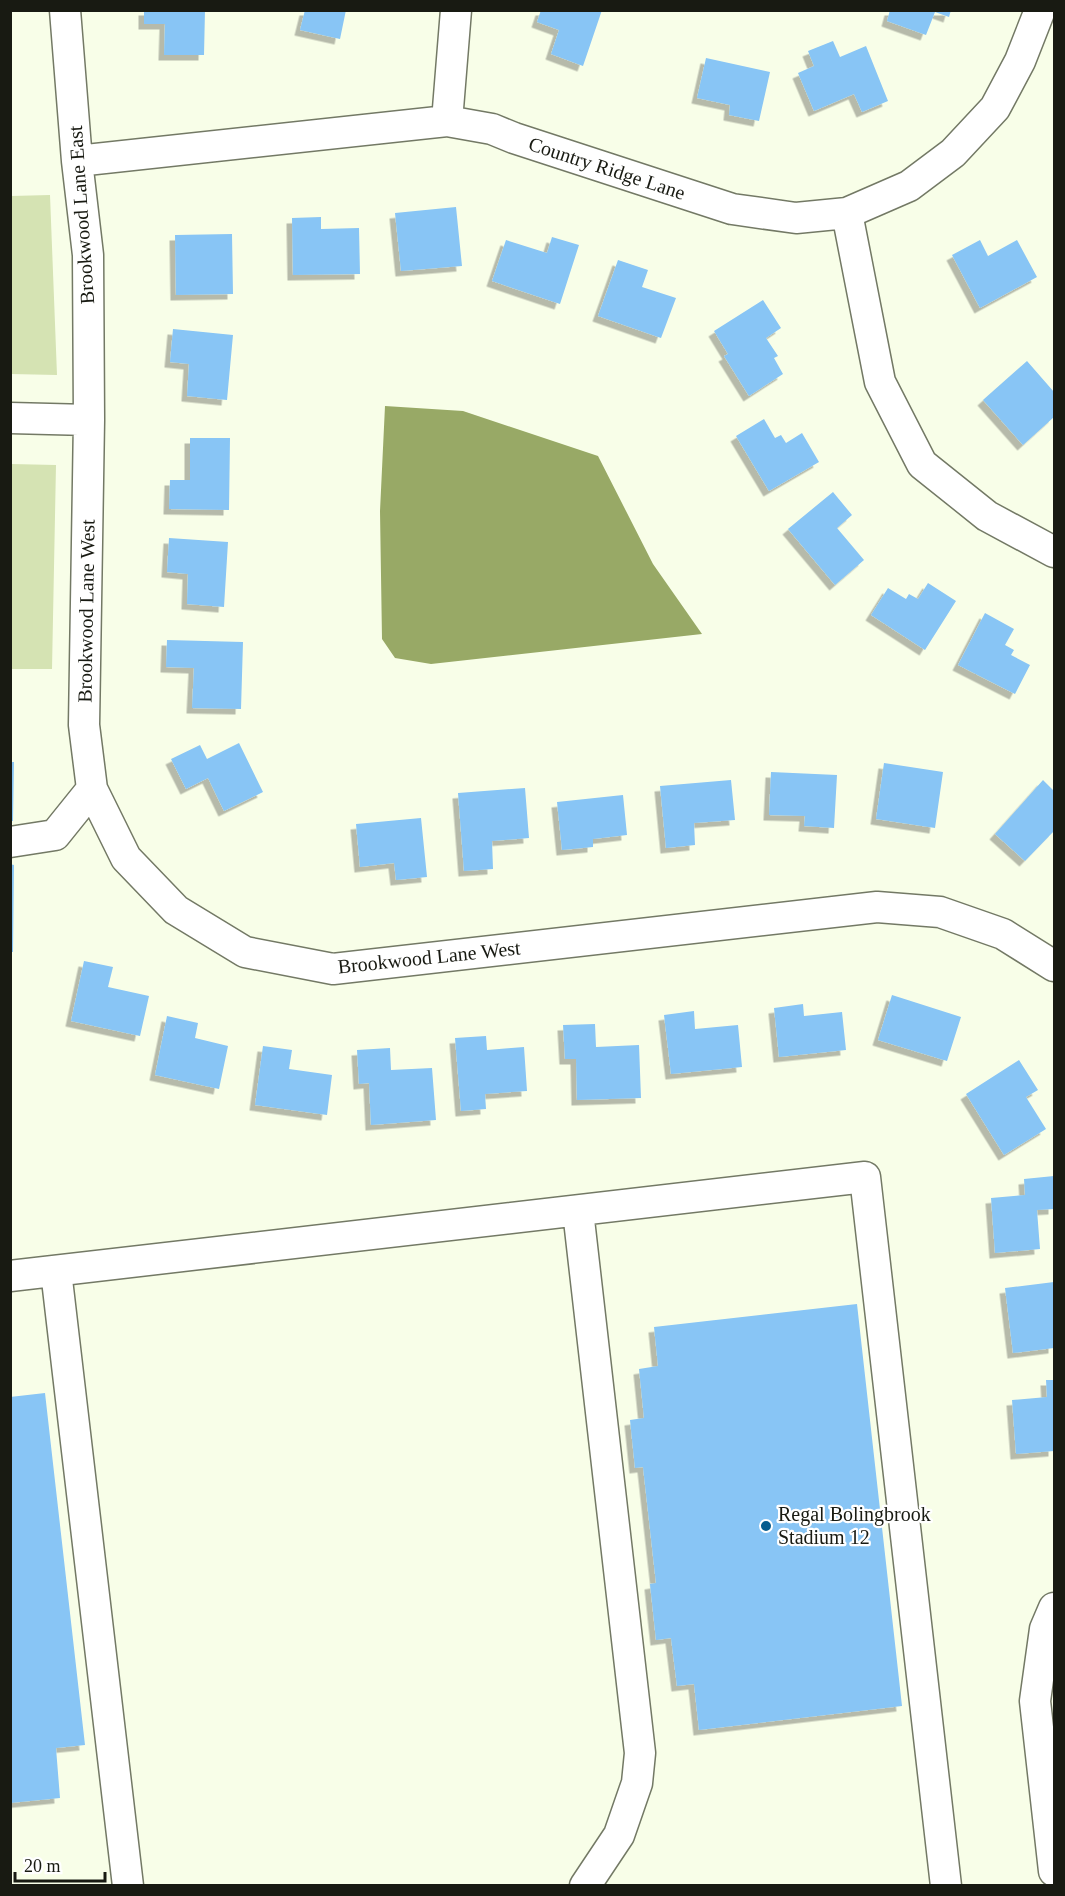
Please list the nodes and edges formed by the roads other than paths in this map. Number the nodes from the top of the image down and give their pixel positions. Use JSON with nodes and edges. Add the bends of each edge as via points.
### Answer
{"nodes":[{"id":1,"x":65,"y":10,"type":"edge"},
{"id":2,"x":456,"y":10,"type":"edge"},
{"id":3,"x":1044,"y":16,"type":"edge"},
{"id":4,"x":447,"y":121,"type":"junction"},
{"id":5,"x":77,"y":161,"type":"junction"},
{"id":6,"x":847,"y":213,"type":"junction"},
{"id":7,"x":10,"y":418,"type":"edge"},
{"id":8,"x":89,"y":420,"type":"junction"},
{"id":9,"x":1054,"y":552,"type":"edge"},
{"id":10,"x":92,"y":789,"type":"junction"},
{"id":11,"x":10,"y":842,"type":"edge"},
{"id":12,"x":1054,"y":966,"type":"edge"},
{"id":13,"x":578,"y":1211,"type":"junction"},
{"id":14,"x":56,"y":1270,"type":"junction"},
{"id":15,"x":10,"y":1276,"type":"edge"},
{"id":16,"x":1054,"y":1608,"type":"edge"},
{"id":17,"x":1054,"y":1871,"type":"edge"},
{"id":18,"x":128,"y":1886,"type":"edge"},
{"id":19,"x":585,"y":1886,"type":"edge"},
{"id":20,"x":946,"y":1886,"type":"edge"}],
"edges":[{"from":1,"to":5,"type":"street","name":"Brookwood Lane East"},
{"from":2,"to":4,"type":"street"},
{"from":3,"to":6,"type":"street","name":"Country Ridge Lane","via":[[995,108],[953,153],[909,186]]},
{"from":4,"to":5,"type":"street","name":"Country Ridge Lane"},
{"from":4,"to":6,"type":"street","name":"Country Ridge Lane","via":[[492,129],[732,209],[796,218]]},
{"from":5,"to":8,"type":"street","name":"Brookwood Lane East","via":[[88,255]]},
{"from":6,"to":9,"type":"street","via":[[879,382],[922,464],[987,516]]},
{"from":7,"to":8,"type":"street"},
{"from":8,"to":10,"type":"street","name":"Brookwood Lane West","via":[[84,725]]},
{"from":10,"to":11,"type":"street","via":[[55,835]]},
{"from":10,"to":12,"type":"street","name":"Brookwood Lane West","via":[[126,858],[176,910],[245,952],[322,967],[333,969],[877,907],[940,912],[1002,934]]},
{"from":13,"to":14,"type":"street"},
{"from":13,"to":19,"type":"street","via":[[640,1753],[637,1783],[619,1835]]},
{"from":13,"to":20,"type":"street","via":[[865,1177]]},
{"from":14,"to":15,"type":"street"},
{"from":14,"to":18,"type":"street"},
{"from":16,"to":17,"type":"street","via":[[1045,1629],[1035,1701]]}]}
